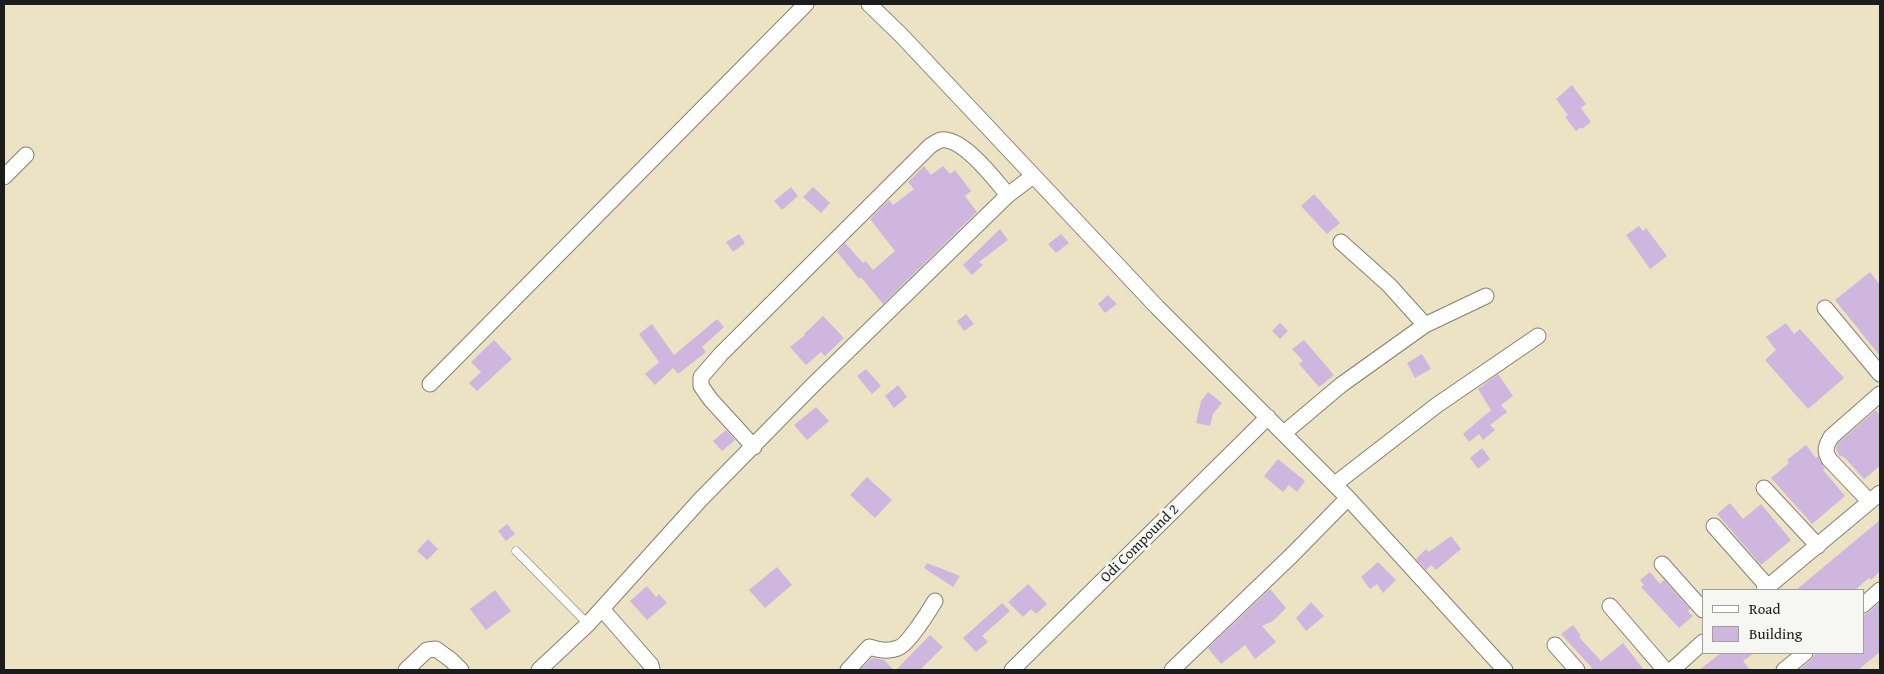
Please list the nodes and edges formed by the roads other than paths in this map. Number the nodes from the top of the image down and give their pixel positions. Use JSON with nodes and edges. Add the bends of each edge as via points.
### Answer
{"nodes":[{"id":1,"x":806,"y":4,"type":"edge"},
{"id":2,"x":868,"y":4,"type":"edge"},
{"id":3,"x":26,"y":155,"type":"dead end"},
{"id":4,"x":1033,"y":176,"type":"junction"},
{"id":5,"x":4,"y":177,"type":"edge"},
{"id":6,"x":1008,"y":195,"type":"junction"},
{"id":7,"x":1341,"y":242,"type":"dead end"},
{"id":8,"x":1486,"y":296,"type":"dead end"},
{"id":9,"x":1825,"y":308,"type":"dead end"},
{"id":10,"x":1425,"y":325,"type":"junction"},
{"id":11,"x":1538,"y":336,"type":"dead end"},
{"id":12,"x":1880,"y":374,"type":"edge"},
{"id":13,"x":430,"y":384,"type":"dead end"},
{"id":14,"x":1880,"y":394,"type":"edge"},
{"id":15,"x":1268,"y":417,"type":"junction"},
{"id":16,"x":1284,"y":433,"type":"junction"},
{"id":17,"x":754,"y":447,"type":"junction"},
{"id":18,"x":1335,"y":484,"type":"junction"},
{"id":19,"x":1764,"y":488,"type":"dead end"},
{"id":20,"x":1875,"y":497,"type":"edge"},
{"id":21,"x":1348,"y":498,"type":"junction"},
{"id":22,"x":1714,"y":526,"type":"dead end"},
{"id":23,"x":1818,"y":546,"type":"junction"},
{"id":24,"x":516,"y":551,"type":"dead end"},
{"id":25,"x":1662,"y":564,"type":"dead end"},
{"id":26,"x":1766,"y":589,"type":"edge"},
{"id":27,"x":1880,"y":590,"type":"edge"},
{"id":28,"x":935,"y":601,"type":"dead end"},
{"id":29,"x":1864,"y":604,"type":"edge"},
{"id":30,"x":1610,"y":606,"type":"dead end"},
{"id":31,"x":602,"y":609,"type":"junction"},
{"id":32,"x":1702,"y":609,"type":"edge"},
{"id":33,"x":588,"y":624,"type":"junction"},
{"id":34,"x":1702,"y":643,"type":"edge"},
{"id":35,"x":1555,"y":646,"type":"dead end"},
{"id":36,"x":1804,"y":654,"type":"edge"},
{"id":37,"x":406,"y":670,"type":"edge"},
{"id":38,"x":461,"y":670,"type":"edge"},
{"id":39,"x":539,"y":670,"type":"edge"},
{"id":40,"x":652,"y":670,"type":"edge"},
{"id":41,"x":848,"y":670,"type":"edge"},
{"id":42,"x":1012,"y":670,"type":"edge"},
{"id":43,"x":1172,"y":670,"type":"edge"},
{"id":44,"x":1506,"y":670,"type":"edge"},
{"id":45,"x":1577,"y":670,"type":"edge"},
{"id":46,"x":1665,"y":670,"type":"edge"},
{"id":47,"x":1672,"y":670,"type":"edge"},
{"id":48,"x":1784,"y":670,"type":"edge"}],
"edges":[{"from":1,"to":13,"type":"street"},
{"from":2,"to":4,"type":"street"},
{"from":3,"to":5,"type":"street"},
{"from":4,"to":6,"type":"street"},
{"from":4,"to":15,"type":"street","via":[[1157,307]]},
{"from":6,"to":17,"type":"street","via":[[827,371]]},
{"from":6,"to":17,"type":"street","via":[[966,150],[950,141],[940,140],[923,152],[701,376],[702,386],[711,400]]},
{"from":7,"to":10,"type":"street"},
{"from":8,"to":10,"type":"street"},
{"from":9,"to":12,"type":"street"},
{"from":10,"to":16,"type":"street","via":[[1340,385]]},
{"from":11,"to":18,"type":"street","via":[[1437,405]]},
{"from":14,"to":20,"type":"street","via":[[1831,437],[1826,446],[1829,459]]},
{"from":15,"to":16,"type":"street"},
{"from":15,"to":42,"type":"street","name":"Odi Compound 2"},
{"from":16,"to":18,"type":"street"},
{"from":17,"to":31,"type":"street","via":[[700,499]]},
{"from":18,"to":21,"type":"street"},
{"from":19,"to":23,"type":"street"},
{"from":20,"to":23,"type":"street"},
{"from":21,"to":43,"type":"street"},
{"from":21,"to":44,"type":"street"},
{"from":22,"to":26,"type":"street"},
{"from":23,"to":26,"type":"street"},
{"from":24,"to":33,"type":"lane"},
{"from":25,"to":32,"type":"street"},
{"from":27,"to":29,"type":"street"},
{"from":28,"to":41,"type":"street","via":[[900,648],[885,651],[870,648]]},
{"from":30,"to":46,"type":"street"},
{"from":31,"to":33,"type":"street"},
{"from":31,"to":40,"type":"street"},
{"from":33,"to":39,"type":"street"},
{"from":34,"to":47,"type":"street"},
{"from":35,"to":45,"type":"street"},
{"from":36,"to":48,"type":"street"},
{"from":37,"to":38,"type":"street","via":[[427,650],[436,649]]}]}
